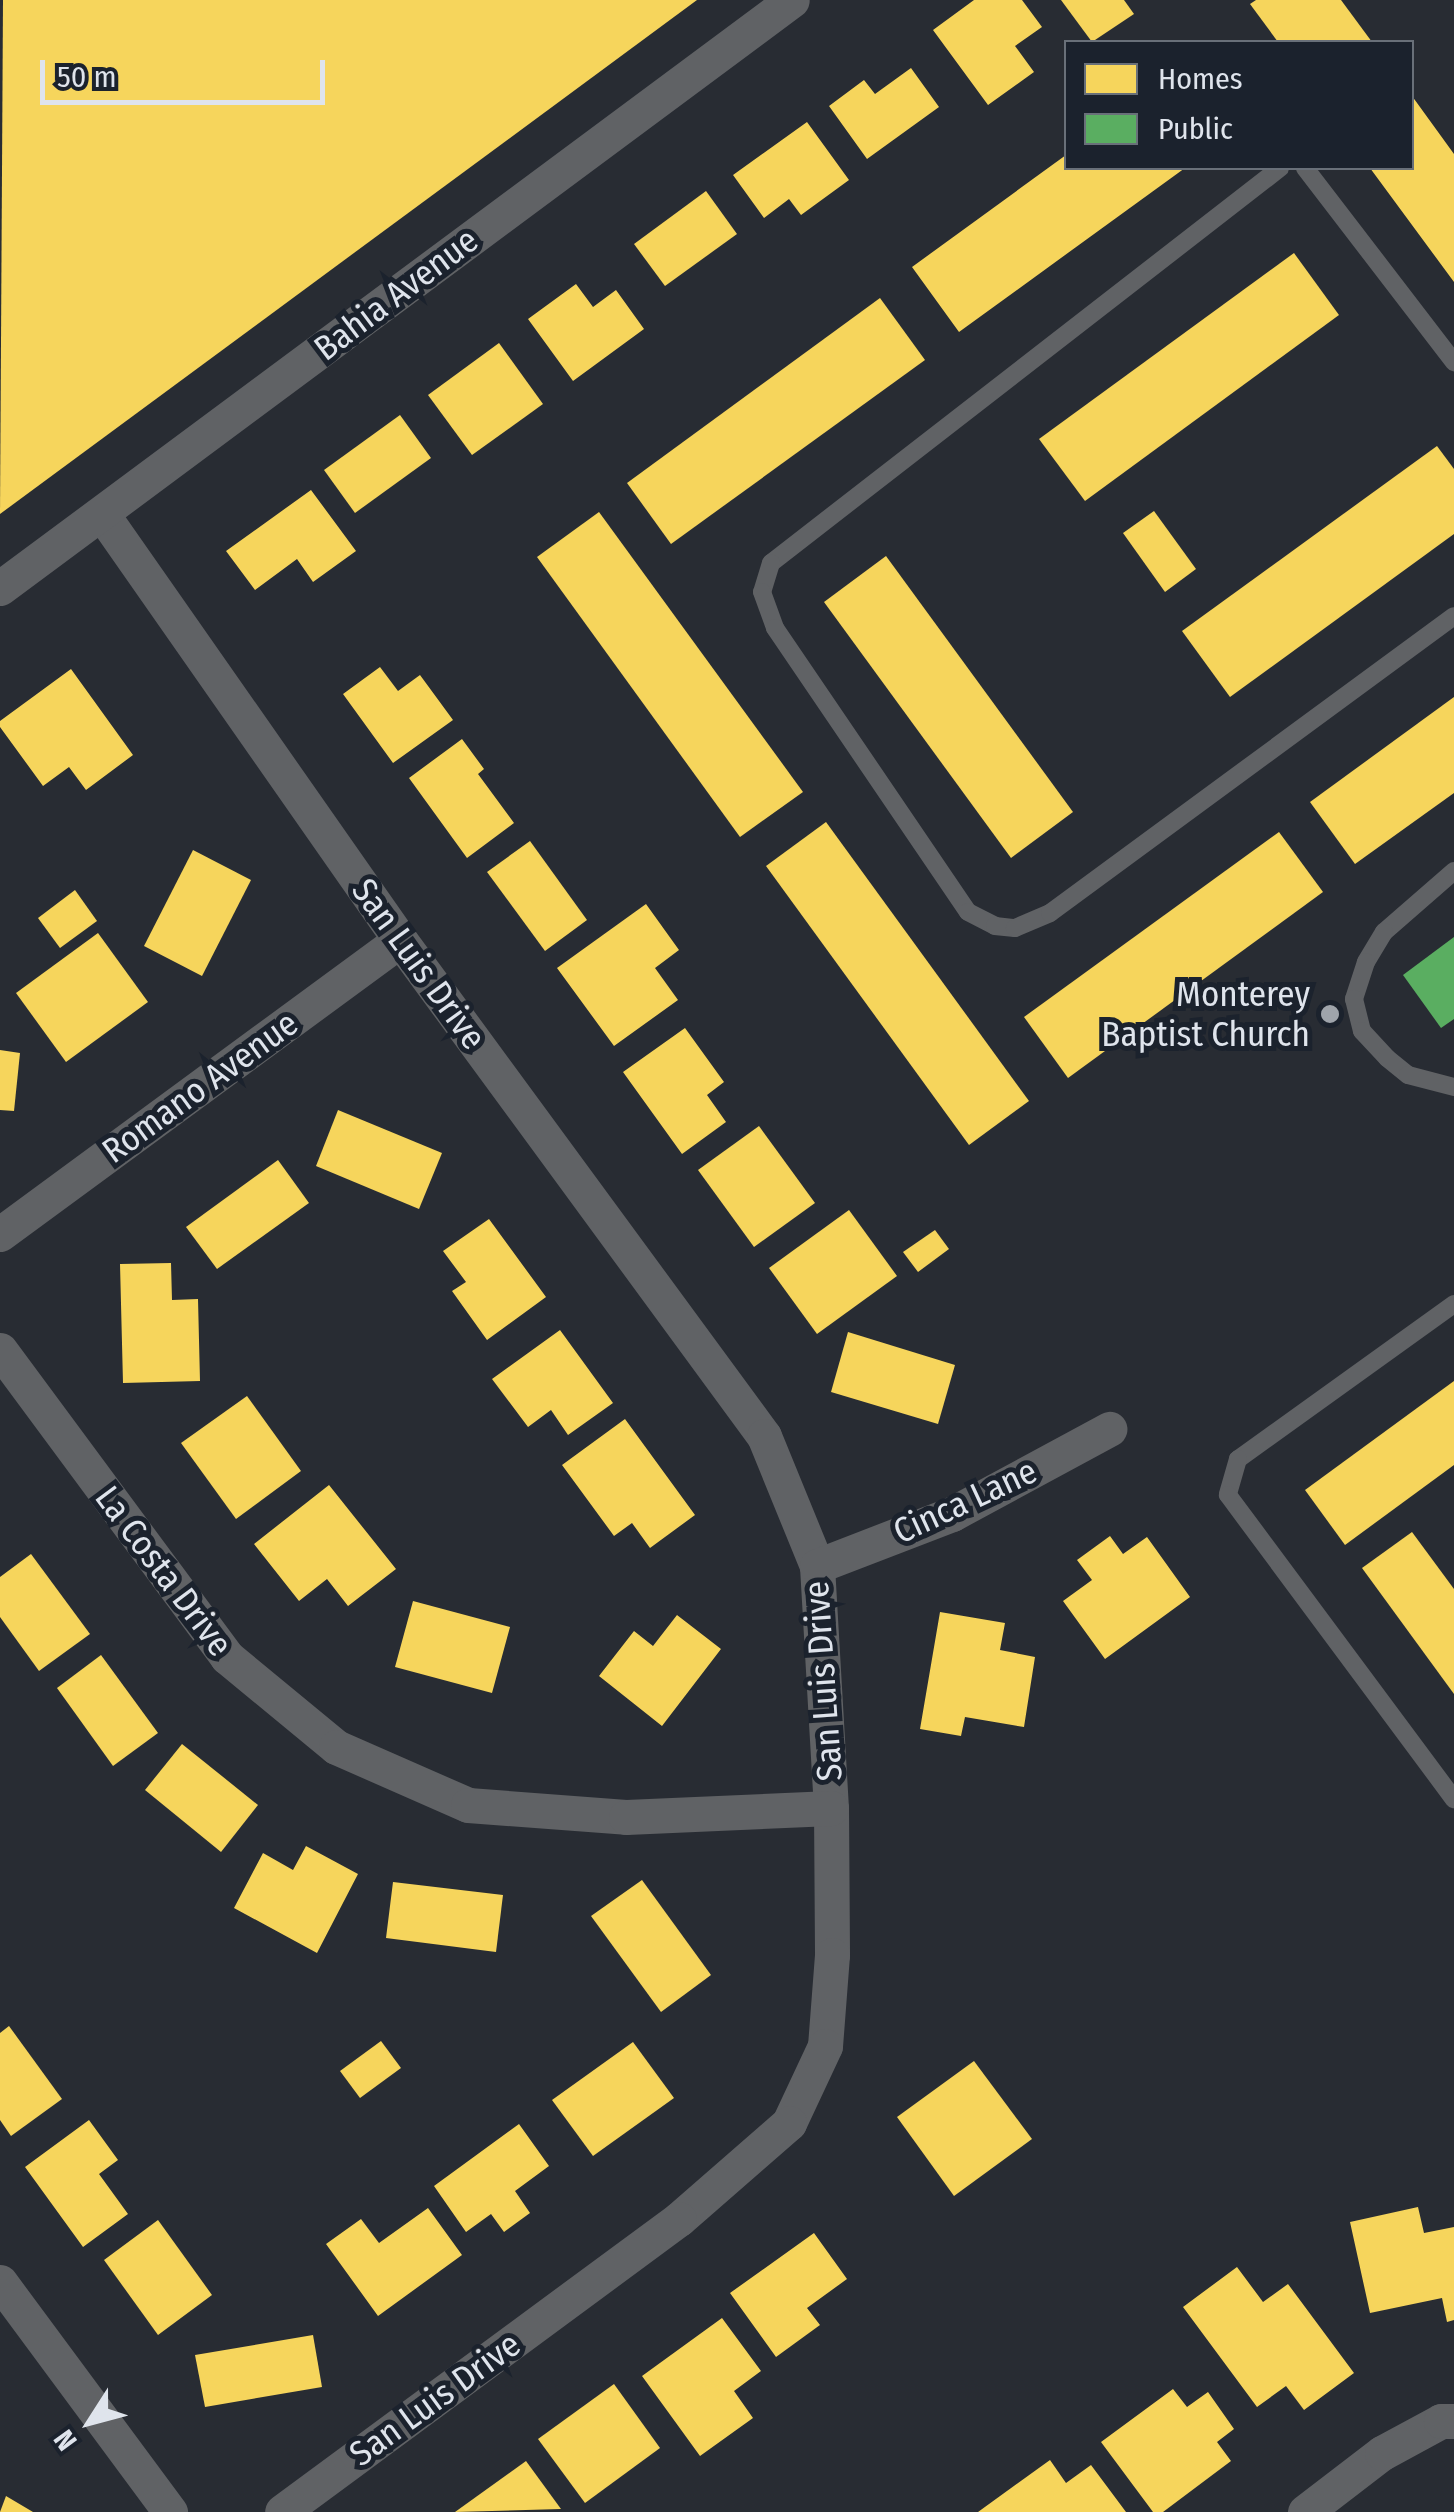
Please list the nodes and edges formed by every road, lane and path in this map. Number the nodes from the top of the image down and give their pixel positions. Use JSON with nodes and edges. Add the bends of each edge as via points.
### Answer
{"nodes":[{"id":1,"x":792,"y":0,"type":"edge"},
{"id":2,"x":1277,"y":170,"type":"edge"},
{"id":3,"x":1307,"y":170,"type":"edge"},
{"id":4,"x":1448,"y":340,"type":"edge"},
{"id":5,"x":1454,"y":362,"type":"edge"},
{"id":6,"x":102,"y":514,"type":"junction"},
{"id":7,"x":0,"y":588,"type":"edge"},
{"id":8,"x":1454,"y":616,"type":"edge"},
{"id":9,"x":1454,"y":871,"type":"edge"},
{"id":10,"x":400,"y":940,"type":"junction"},
{"id":11,"x":1454,"y":1087,"type":"edge"},
{"id":12,"x":0,"y":1234,"type":"edge"},
{"id":13,"x":1454,"y":1304,"type":"edge"},
{"id":14,"x":0,"y":1350,"type":"edge"},
{"id":15,"x":1109,"y":1429,"type":"dead end"},
{"id":16,"x":817,"y":1566,"type":"junction"},
{"id":17,"x":1454,"y":1799,"type":"edge"},
{"id":18,"x":831,"y":1808,"type":"junction"},
{"id":19,"x":0,"y":2282,"type":"edge"},
{"id":20,"x":1454,"y":2421,"type":"edge"},
{"id":21,"x":170,"y":2512,"type":"edge"},
{"id":22,"x":282,"y":2512,"type":"edge"},
{"id":23,"x":1306,"y":2512,"type":"edge"}],
"edges":[{"from":1,"to":6,"type":"street","name":"Bahia Avenue"},
{"from":2,"to":8,"type":"lane","via":[[771,563],[762,592],[775,628],[968,912],[1016,928],[1050,913]]},
{"from":3,"to":4,"type":"lane"},
{"from":4,"to":5,"type":"lane"},
{"from":6,"to":7,"type":"street","name":"Bahia Avenue"},
{"from":6,"to":10,"type":"street","name":"San Luis Drive"},
{"from":9,"to":11,"type":"lane","via":[[1384,932],[1354,998],[1362,1031],[1386,1058],[1408,1075]]},
{"from":10,"to":12,"type":"street","name":"Romano Avenue"},
{"from":10,"to":16,"type":"street","name":"San Luis Drive","via":[[764,1436]]},
{"from":13,"to":17,"type":"lane","via":[[1238,1459],[1228,1495]]},
{"from":14,"to":18,"type":"street","name":"La Costa Drive","via":[[226,1657],[336,1746],[468,1806],[626,1817]]},
{"from":15,"to":16,"type":"street","name":"Cinca Lane","via":[[952,1514]]},
{"from":16,"to":18,"type":"street","name":"San Luis Drive"},
{"from":18,"to":22,"type":"street","name":"San Luis Drive","via":[[825,2046],[790,2123],[679,2219]]},
{"from":19,"to":21,"type":"street"},
{"from":20,"to":23,"type":"street","via":[[1382,2453]]}]}
